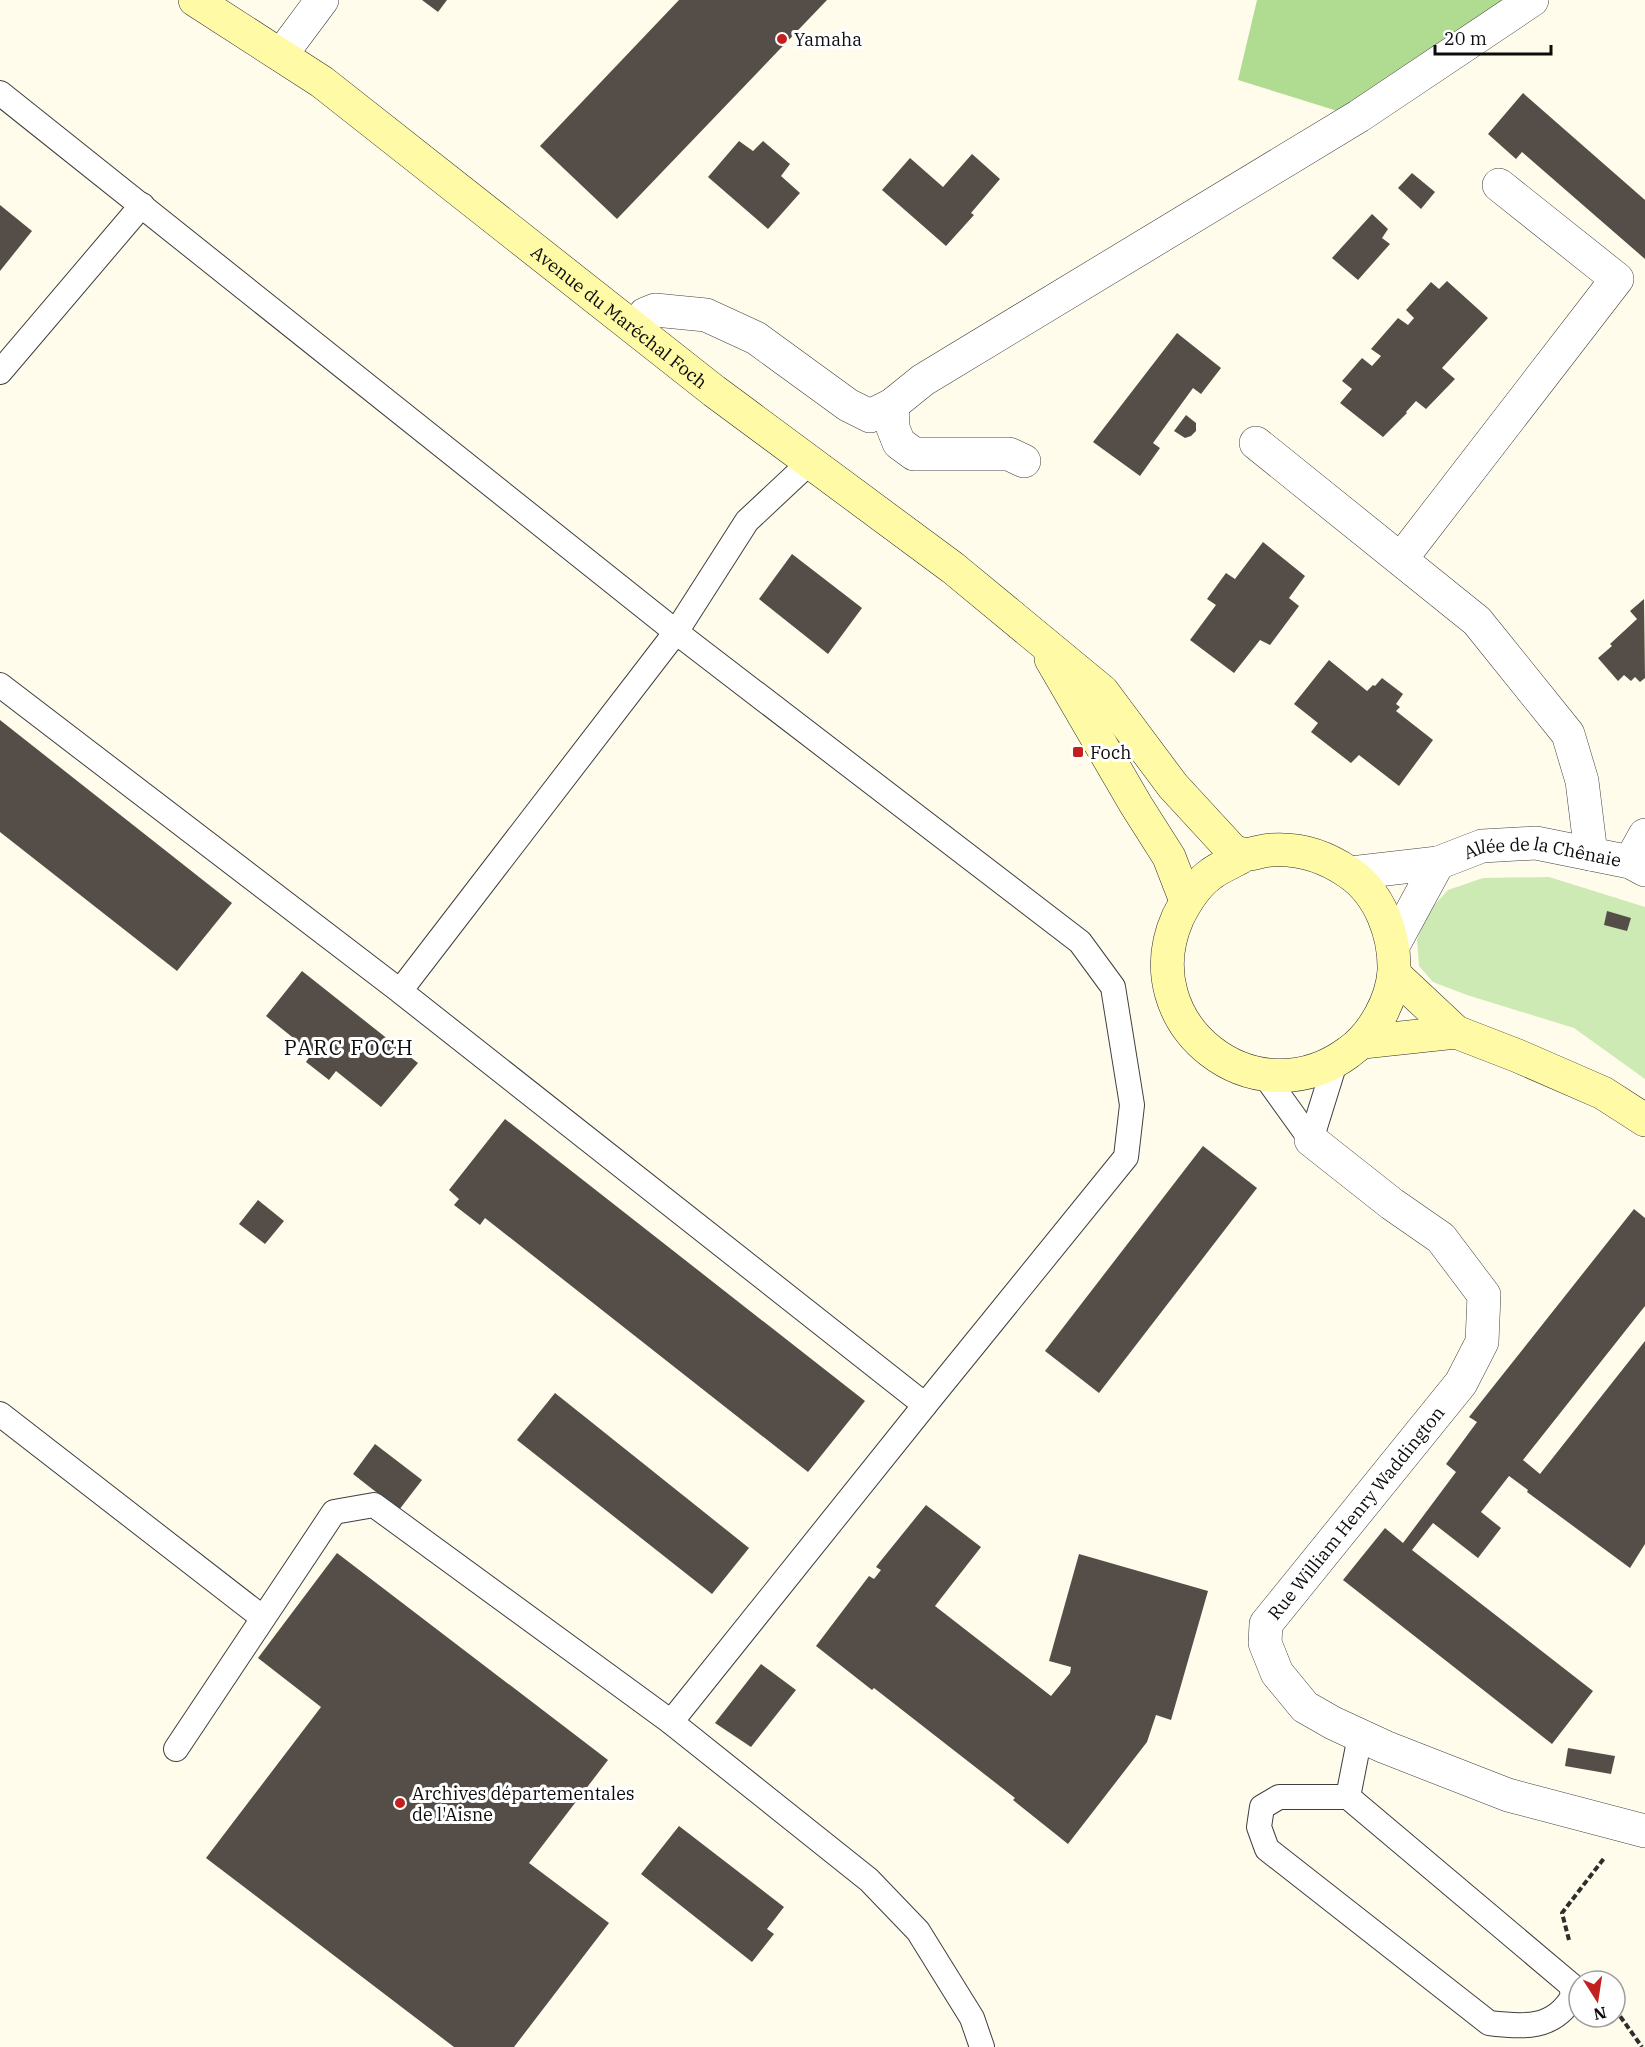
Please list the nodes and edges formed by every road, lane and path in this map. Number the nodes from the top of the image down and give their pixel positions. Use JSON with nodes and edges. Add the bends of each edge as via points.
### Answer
{"nodes":[{"id":1,"x":195,"y":0,"type":"edge"},
{"id":2,"x":322,"y":0,"type":"edge"},
{"id":3,"x":1532,"y":0,"type":"edge"},
{"id":4,"x":281,"y":55,"type":"junction"},
{"id":5,"x":0,"y":93,"type":"edge"},
{"id":6,"x":1499,"y":185,"type":"dead end"},
{"id":7,"x":142,"y":205,"type":"junction"},
{"id":8,"x":635,"y":328,"type":"junction"},
{"id":9,"x":0,"y":372,"type":"edge"},
{"id":10,"x":892,"y":405,"type":"junction"},
{"id":11,"x":1256,"y":443,"type":"dead end"},
{"id":12,"x":1024,"y":461,"type":"dead end"},
{"id":13,"x":810,"y":462,"type":"junction"},
{"id":14,"x":1401,"y":559,"type":"junction"},
{"id":15,"x":676,"y":632,"type":"junction"},
{"id":16,"x":1040,"y":639,"type":"junction"},
{"id":17,"x":0,"y":685,"type":"edge"},
{"id":18,"x":1591,"y":855,"type":"junction"},
{"id":19,"x":1640,"y":855,"type":"edge"},
{"id":20,"x":1243,"y":856,"type":"junction"},
{"id":21,"x":1438,"y":863,"type":"junction"},
{"id":22,"x":1351,"y":873,"type":"junction"},
{"id":23,"x":1186,"y":901,"type":"junction"},
{"id":24,"x":1394,"y":960,"type":"junction"},
{"id":25,"x":399,"y":991,"type":"junction"},
{"id":26,"x":1456,"y":1032,"type":"junction"},
{"id":27,"x":1362,"y":1042,"type":"junction"},
{"id":28,"x":1335,"y":1063,"type":"junction"},
{"id":29,"x":1265,"y":1076,"type":"junction"},
{"id":30,"x":1645,"y":1120,"type":"edge"},
{"id":31,"x":1311,"y":1140,"type":"junction"},
{"id":32,"x":925,"y":1405,"type":"junction"},
{"id":33,"x":0,"y":1414,"type":"edge"},
{"id":34,"x":263,"y":1618,"type":"junction"},
{"id":35,"x":671,"y":1722,"type":"junction"},
{"id":36,"x":1360,"y":1736,"type":"junction"},
{"id":37,"x":176,"y":1749,"type":"dead end"},
{"id":38,"x":1348,"y":1797,"type":"junction"},
{"id":39,"x":1636,"y":1829,"type":"edge"},
{"id":40,"x":1575,"y":1949,"type":"dead end"},
{"id":41,"x":1627,"y":2026,"type":"edge"},
{"id":42,"x":982,"y":2047,"type":"edge"},
{"id":43,"x":1642,"y":2047,"type":"edge"}],
"edges":[{"from":1,"to":4,"type":"main road","name":"Avenue du Maréchal Foch"},
{"from":2,"to":4,"type":"street"},
{"from":3,"to":10,"type":"street","via":[[1359,116],[922,380]]},
{"from":4,"to":8,"type":"main road","name":"Avenue du Maréchal Foch","via":[[322,82]]},
{"from":5,"to":7,"type":"lane"},
{"from":6,"to":14,"type":"street","via":[[1617,279]]},
{"from":7,"to":9,"type":"lane"},
{"from":7,"to":15,"type":"lane"},
{"from":8,"to":10,"type":"street","via":[[645,314],[655,310],[706,315],[756,338],[848,405],[870,416]]},
{"from":8,"to":13,"type":"main road","name":"Avenue du Maréchal Foch"},
{"from":10,"to":12,"type":"street","via":[[893,428],[899,443],[914,454],[1009,454]]},
{"from":11,"to":14,"type":"street"},
{"from":13,"to":15,"type":"lane","via":[[747,521]]},
{"from":13,"to":16,"type":"main road","name":"Avenue du Maréchal Foch"},
{"from":14,"to":18,"type":"street","via":[[1477,621],[1568,734],[1582,781]]},
{"from":15,"to":25,"type":"lane"},
{"from":15,"to":32,"type":"lane","via":[[1080,942],[1113,987],[1132,1105],[1126,1157]]},
{"from":16,"to":20,"type":"main road","name":"Avenue du Maréchal Foch","via":[[1102,692],[1173,786],[1232,850]]},
{"from":16,"to":23,"type":"main road","via":[[1169,857]]},
{"from":17,"to":25,"type":"lane"},
{"from":18,"to":19,"type":"street","name":"Allée de la Chênaie"},
{"from":18,"to":21,"type":"street","name":"Allée de la Chênaie","via":[[1536,843],[1482,846]]},
{"from":20,"to":22,"type":"main road","via":[[1271,850],[1299,851],[1326,859]]},
{"from":20,"to":23,"type":"main road","via":[[1210,874]]},
{"from":21,"to":22,"type":"street","name":"Allée de la Chênaie"},
{"from":21,"to":24,"type":"street"},
{"from":22,"to":24,"type":"main road","via":[[1371,894],[1386,919]]},
{"from":23,"to":29,"type":"main road","via":[[1170,936],[1167,974],[1177,1011],[1198,1042],[1229,1064]]},
{"from":24,"to":26,"type":"main road"},
{"from":24,"to":27,"type":"main road","via":[[1384,1010]]},
{"from":25,"to":32,"type":"lane"},
{"from":26,"to":27,"type":"main road"},
{"from":26,"to":30,"type":"main road","via":[[1604,1093]]},
{"from":27,"to":28,"type":"main road"},
{"from":28,"to":29,"type":"main road","via":[[1301,1075]]},
{"from":28,"to":31,"type":"lane"},
{"from":29,"to":31,"type":"lane","name":"Rue William Henry Waddington"},
{"from":31,"to":36,"type":"street","name":"Rue William Henry Waddington","via":[[1441,1238],[1484,1295],[1482,1342],[1461,1383],[1266,1624],[1265,1643],[1277,1673],[1305,1707]]},
{"from":32,"to":35,"type":"lane"},
{"from":33,"to":34,"type":"lane"},
{"from":34,"to":35,"type":"lane","via":[[334,1512],[374,1504]]},
{"from":34,"to":37,"type":"lane"},
{"from":35,"to":42,"type":"lane","via":[[869,1880],[918,1931],[972,2018]]},
{"from":36,"to":38,"type":"lane"},
{"from":36,"to":39,"type":"street","name":"Rue William Henry Waddington","via":[[1509,1795]]},
{"from":38,"to":38,"type":"lane","via":[[1279,1797],[1262,1807],[1258,1827],[1267,1849],[1489,2023],[1521,2027],[1550,2021],[1566,2008],[1573,1996],[1571,1985]]},
{"from":39,"to":40,"type":"path","via":[[1562,1913]]},
{"from":41,"to":43,"type":"path"}]}
